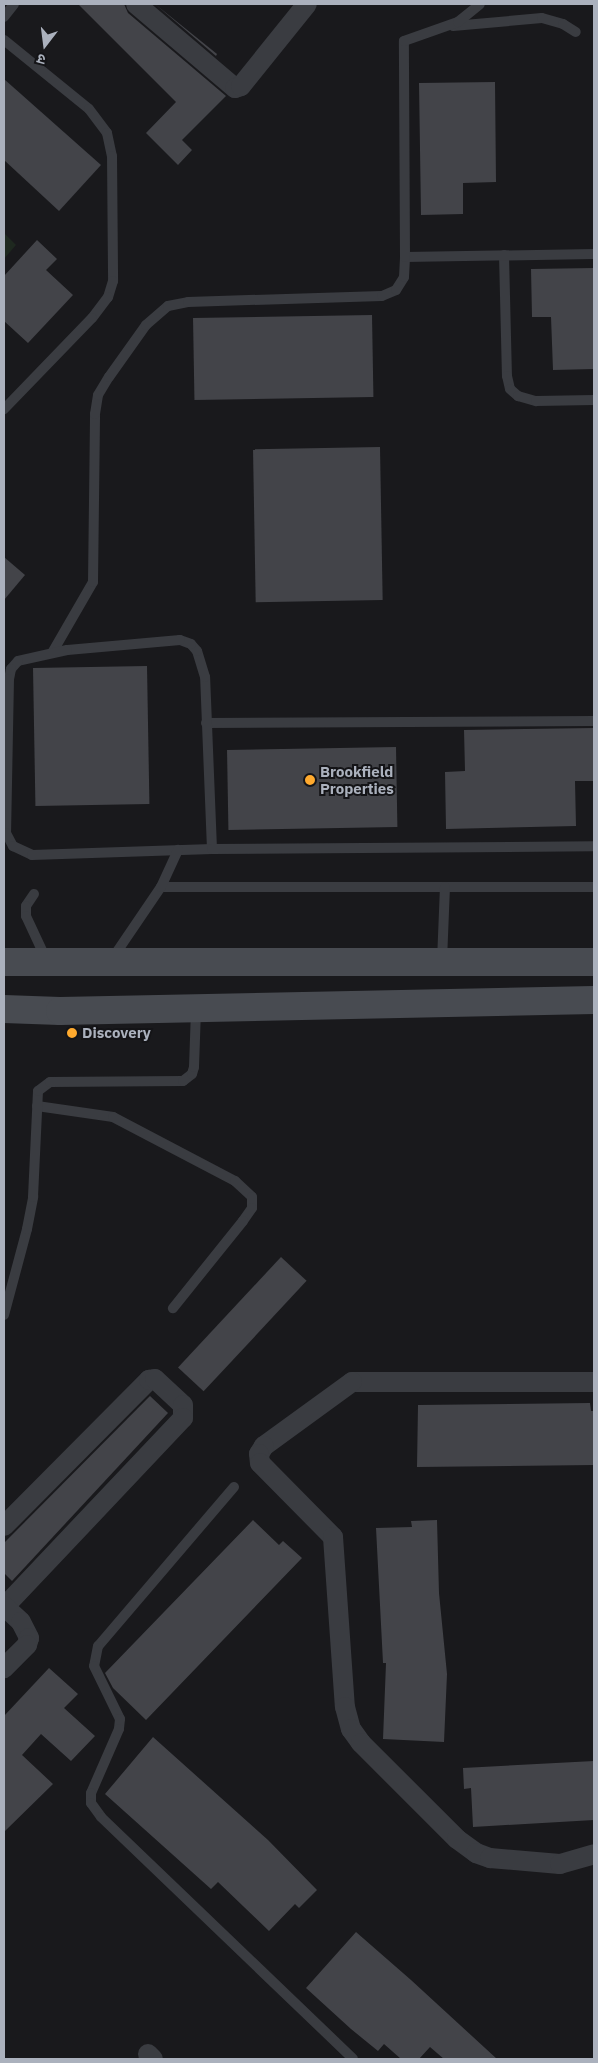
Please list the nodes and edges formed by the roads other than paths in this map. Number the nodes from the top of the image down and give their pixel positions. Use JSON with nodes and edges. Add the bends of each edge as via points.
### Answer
{"nodes":[{"id":1,"x":14,"y":4,"type":"edge"},
{"id":2,"x":307,"y":4,"type":"edge"},
{"id":3,"x":480,"y":4,"type":"edge"},
{"id":4,"x":140,"y":5,"type":"edge"},
{"id":5,"x":4,"y":17,"type":"edge"},
{"id":6,"x":447,"y":27,"type":"junction"},
{"id":7,"x":576,"y":32,"type":"dead end"},
{"id":8,"x":4,"y":40,"type":"edge"},
{"id":9,"x":594,"y":254,"type":"edge"},
{"id":10,"x":504,"y":255,"type":"junction"},
{"id":11,"x":405,"y":257,"type":"junction"},
{"id":12,"x":594,"y":400,"type":"edge"},
{"id":13,"x":4,"y":409,"type":"edge"},
{"id":14,"x":52,"y":652,"type":"junction"},
{"id":15,"x":594,"y":721,"type":"edge"},
{"id":16,"x":206,"y":723,"type":"junction"},
{"id":17,"x":594,"y":846,"type":"edge"},
{"id":18,"x":212,"y":849,"type":"junction"},
{"id":19,"x":178,"y":850,"type":"junction"},
{"id":20,"x":161,"y":887,"type":"junction"},
{"id":21,"x":445,"y":887,"type":"junction"},
{"id":22,"x":594,"y":887,"type":"edge"},
{"id":23,"x":34,"y":894,"type":"dead end"},
{"id":24,"x":112,"y":960,"type":"junction"},
{"id":25,"x":47,"y":961,"type":"junction"},
{"id":26,"x":442,"y":961,"type":"junction"},
{"id":27,"x":4,"y":962,"type":"edge"},
{"id":28,"x":594,"y":962,"type":"edge"},
{"id":29,"x":594,"y":1000,"type":"edge"},
{"id":30,"x":196,"y":1008,"type":"junction"},
{"id":31,"x":4,"y":1009,"type":"edge"},
{"id":32,"x":37,"y":1106,"type":"junction"},
{"id":33,"x":173,"y":1308,"type":"dead end"},
{"id":34,"x":4,"y":1315,"type":"edge"},
{"id":35,"x":594,"y":1382,"type":"edge"},
{"id":36,"x":234,"y":1487,"type":"dead end"},
{"id":37,"x":4,"y":1526,"type":"edge"},
{"id":38,"x":4,"y":1607,"type":"edge"},
{"id":39,"x":4,"y":1668,"type":"edge"},
{"id":40,"x":594,"y":1854,"type":"edge"},
{"id":41,"x":353,"y":2059,"type":"edge"}],
"edges":[{"from":1,"to":5,"type":"lane"},
{"from":2,"to":4,"type":"street","via":[[241,86],[235,88]]},
{"from":3,"to":6,"type":"lane"},
{"from":6,"to":7,"type":"lane","via":[[542,18]]},
{"from":6,"to":11,"type":"lane","via":[[404,41]]},
{"from":8,"to":13,"type":"lane","via":[[89,109],[107,133],[112,156],[113,281],[108,297],[92,318]]},
{"from":9,"to":10,"type":"lane"},
{"from":10,"to":11,"type":"lane"},
{"from":10,"to":12,"type":"lane","via":[[510,389],[518,396],[536,401]]},
{"from":11,"to":14,"type":"lane","via":[[404,277],[396,290],[382,296],[188,302],[168,306],[146,325],[98,395],[93,582]]},
{"from":14,"to":16,"type":"lane","via":[[180,640],[191,644],[197,651],[205,677]]},
{"from":14,"to":19,"type":"lane","via":[[18,661],[11,669],[6,833],[13,846],[32,855]]},
{"from":15,"to":16,"type":"lane"},
{"from":16,"to":18,"type":"lane"},
{"from":17,"to":18,"type":"lane"},
{"from":18,"to":19,"type":"lane"},
{"from":19,"to":20,"type":"lane"},
{"from":20,"to":21,"type":"lane"},
{"from":20,"to":24,"type":"lane"},
{"from":21,"to":22,"type":"lane"},
{"from":21,"to":26,"type":"lane"},
{"from":23,"to":25,"type":"lane","via":[[26,906],[26,916]]},
{"from":24,"to":25,"type":"main road"},
{"from":24,"to":26,"type":"main road"},
{"from":25,"to":27,"type":"main road"},
{"from":26,"to":28,"type":"main road"},
{"from":29,"to":30,"type":"main road"},
{"from":30,"to":31,"type":"main road"},
{"from":30,"to":32,"type":"lane","via":[[194,1067],[192,1074],[183,1081],[50,1082],[38,1091]]},
{"from":32,"to":33,"type":"lane","via":[[121,1120],[235,1181],[252,1197],[252,1208],[243,1221]]},
{"from":32,"to":34,"type":"lane","via":[[33,1197]]},
{"from":35,"to":40,"type":"street","via":[[352,1382],[264,1446],[259,1454],[260,1463],[333,1537],[345,1707],[351,1729],[361,1743],[457,1839],[476,1853],[490,1858],[560,1864]]},
{"from":36,"to":41,"type":"lane","via":[[98,1646],[94,1666],[120,1719],[119,1729],[91,1793],[92,1803],[101,1817]]},
{"from":37,"to":38,"type":"street","via":[[149,1380],[155,1379],[183,1405],[183,1418]]},
{"from":38,"to":39,"type":"street","via":[[21,1622],[29,1638]]}]}
